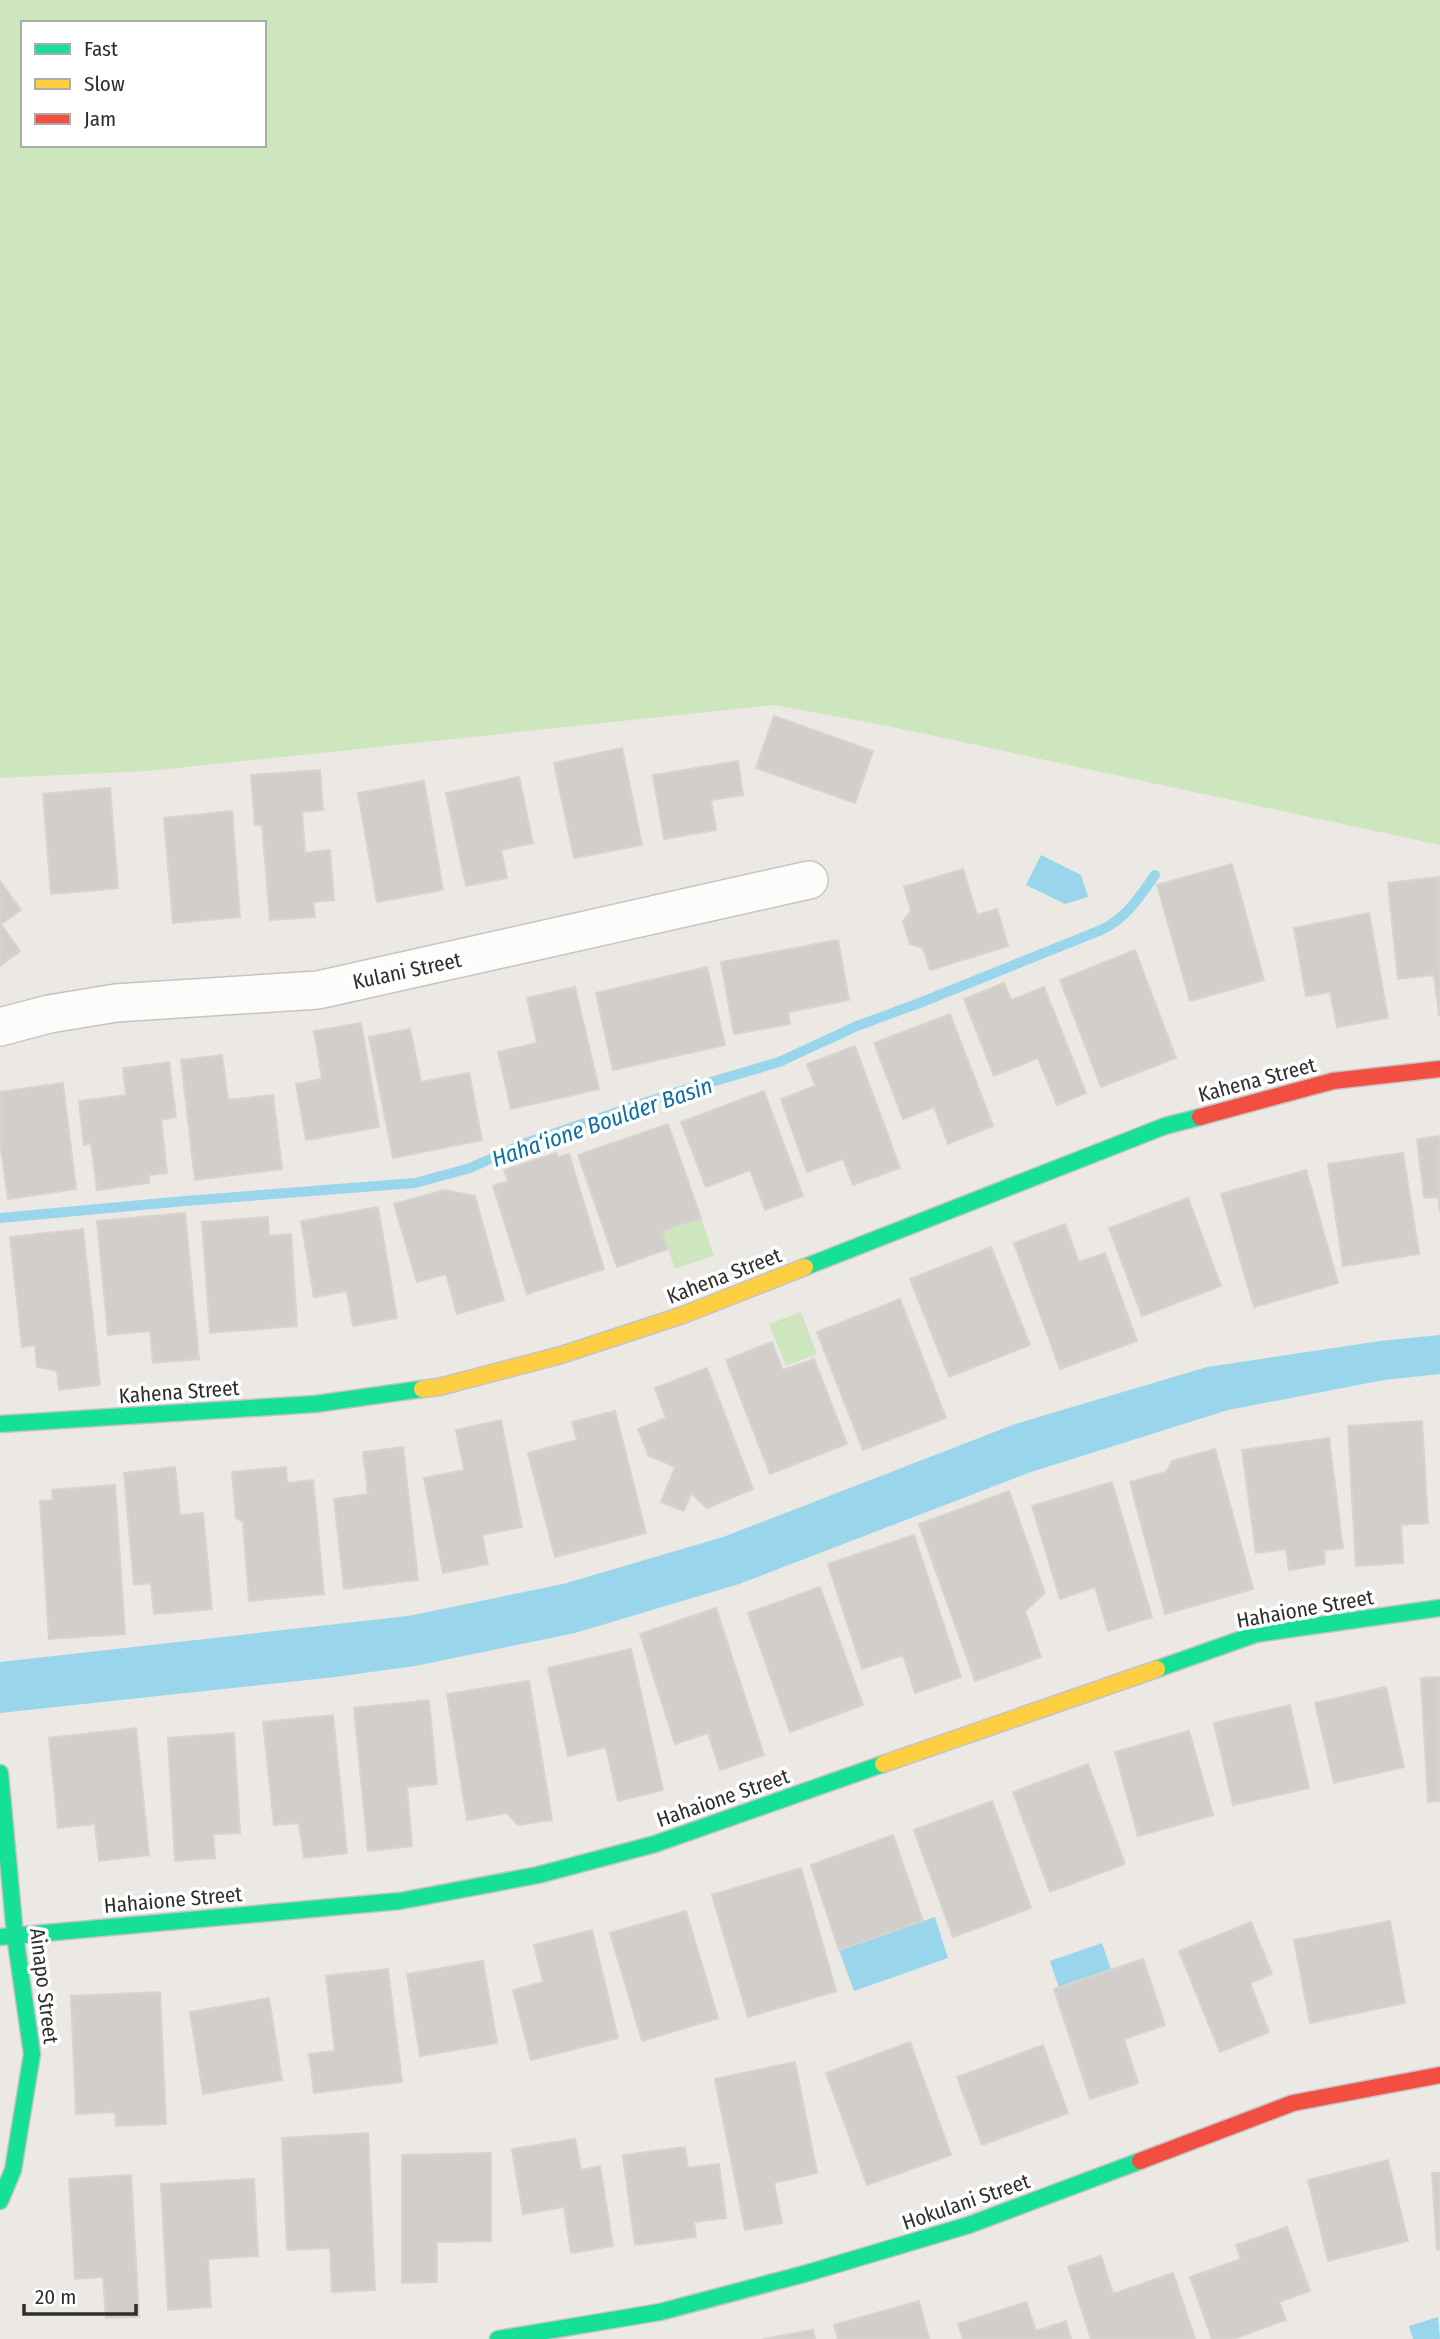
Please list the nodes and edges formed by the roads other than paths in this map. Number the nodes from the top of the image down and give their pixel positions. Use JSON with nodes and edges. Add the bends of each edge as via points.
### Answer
{"nodes":[{"id":1,"x":809,"y":880,"type":"dead end"},
{"id":2,"x":0,"y":1027,"type":"edge"},
{"id":3,"x":1440,"y":1069,"type":"edge"},
{"id":4,"x":0,"y":1424,"type":"edge"},
{"id":5,"x":1440,"y":1608,"type":"edge"},
{"id":6,"x":0,"y":1773,"type":"edge"},
{"id":7,"x":8,"y":1936,"type":"edge"},
{"id":8,"x":1440,"y":2074,"type":"edge"},
{"id":9,"x":0,"y":2201,"type":"edge"},
{"id":10,"x":498,"y":2339,"type":"edge"}],
"edges":[{"from":1,"to":2,"type":"street","name":"Kulani Street","via":[[318,990],[105,1004]]},
{"from":3,"to":4,"type":"street","name":"Kahena Street","via":[[1333,1081],[1165,1126],[683,1315],[561,1355],[439,1387],[315,1404]]},
{"from":5,"to":7,"type":"street","name":"Hahaione Street","via":[[1256,1634],[655,1844],[538,1875],[400,1901]]},
{"from":6,"to":7,"type":"street","name":"Ainapo Street"},
{"from":7,"to":9,"type":"street","name":"Ainapo Street","via":[[32,2054],[13,2170]]},
{"from":8,"to":10,"type":"street","name":"Hokulani Street","via":[[1293,2103],[914,2244],[660,2312]]}]}
